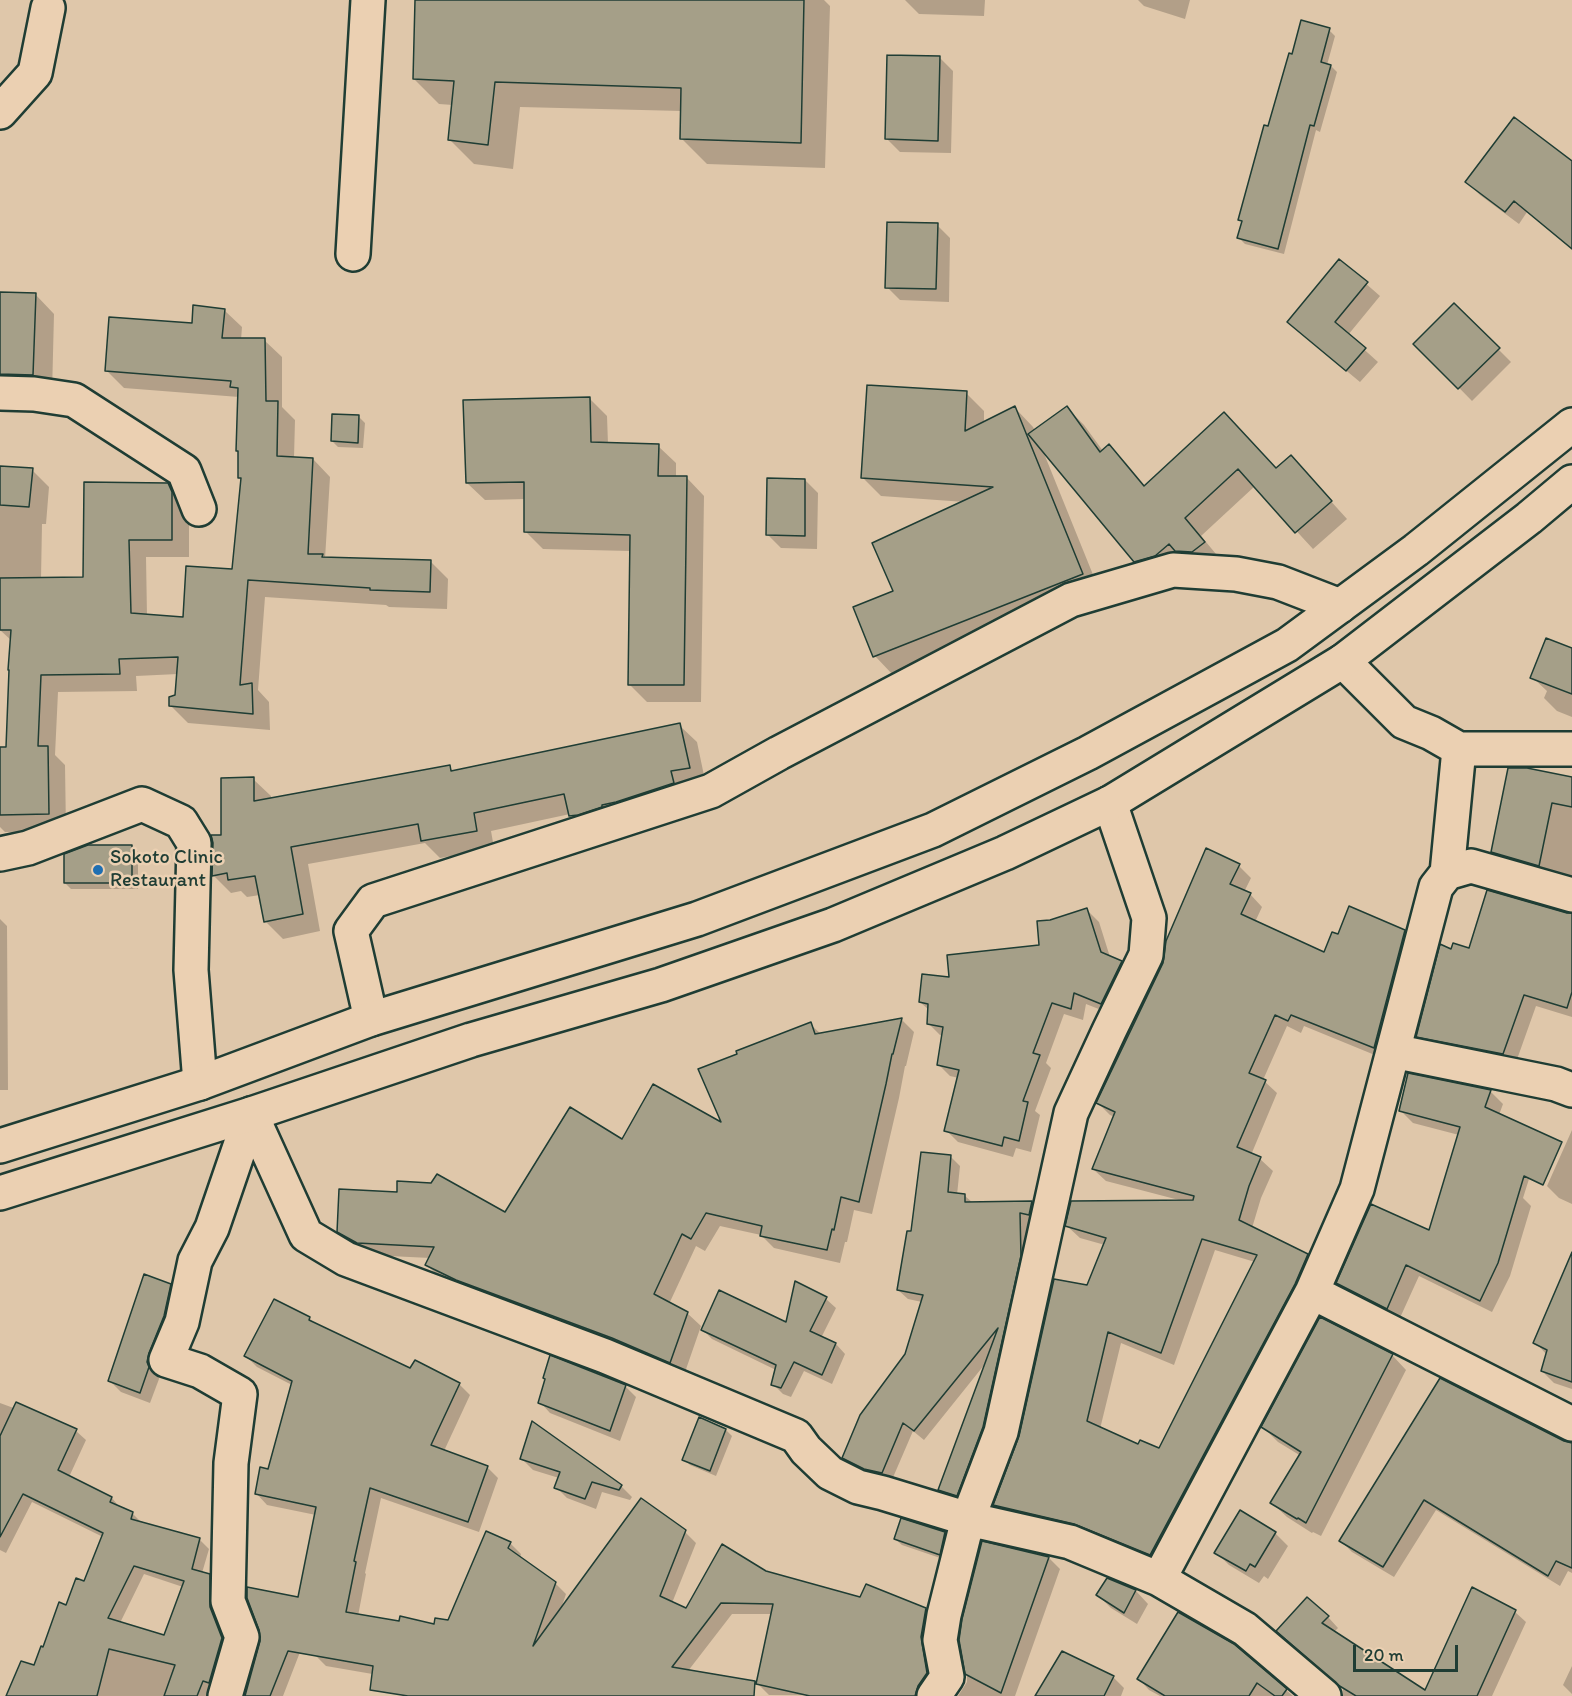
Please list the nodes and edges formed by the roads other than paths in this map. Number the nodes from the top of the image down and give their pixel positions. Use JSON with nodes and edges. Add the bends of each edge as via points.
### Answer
{"nodes":[{"id":1,"x":368,"y":0,"type":"edge"},
{"id":2,"x":48,"y":8,"type":"dead end"},
{"id":3,"x":0,"y":112,"type":"edge"},
{"id":4,"x":353,"y":254,"type":"dead end"},
{"id":5,"x":0,"y":393,"type":"edge"},
{"id":6,"x":1572,"y":426,"type":"edge"},
{"id":7,"x":1572,"y":482,"type":"edge"},
{"id":8,"x":199,"y":509,"type":"dead end"},
{"id":9,"x":1340,"y":606,"type":"junction"},
{"id":10,"x":1343,"y":660,"type":"junction"},
{"id":11,"x":1459,"y":748,"type":"junction"},
{"id":12,"x":1572,"y":749,"type":"edge"},
{"id":13,"x":1110,"y":803,"type":"junction"},
{"id":14,"x":0,"y":854,"type":"edge"},
{"id":15,"x":1447,"y":873,"type":"junction"},
{"id":16,"x":1572,"y":895,"type":"edge"},
{"id":17,"x":371,"y":1019,"type":"junction"},
{"id":18,"x":1394,"y":1051,"type":"junction"},
{"id":19,"x":201,"y":1083,"type":"junction"},
{"id":20,"x":1572,"y":1090,"type":"edge"},
{"id":21,"x":251,"y":1114,"type":"junction"},
{"id":22,"x":0,"y":1146,"type":"edge"},
{"id":23,"x":0,"y":1193,"type":"edge"},
{"id":24,"x":1312,"y":1292,"type":"junction"},
{"id":25,"x":1572,"y":1424,"type":"edge"},
{"id":26,"x":968,"y":1519,"type":"junction"},
{"id":27,"x":1159,"y":1579,"type":"junction"},
{"id":28,"x":225,"y":1696,"type":"edge"},
{"id":29,"x":934,"y":1696,"type":"edge"},
{"id":30,"x":1324,"y":1696,"type":"edge"}],
"edges":[{"from":1,"to":4,"type":"street"},
{"from":2,"to":3,"type":"street","via":[[35,73]]},
{"from":5,"to":8,"type":"street","via":[[74,400],[184,471]]},
{"from":6,"to":9,"type":"street"},
{"from":7,"to":10,"type":"street"},
{"from":9,"to":17,"type":"street","via":[[1287,645],[1088,753],[933,830],[697,919]]},
{"from":9,"to":17,"type":"street","via":[[1278,582],[1236,574],[1173,570],[1071,600],[711,791],[373,901],[351,931]]},
{"from":10,"to":11,"type":"street","via":[[1404,722]]},
{"from":10,"to":13,"type":"street"},
{"from":11,"to":12,"type":"street"},
{"from":11,"to":15,"type":"street"},
{"from":13,"to":21,"type":"street","via":[[1005,854],[833,925],[661,985],[471,1040]]},
{"from":13,"to":26,"type":"street","via":[[1149,918],[1146,955],[1071,1113],[1001,1432]]},
{"from":14,"to":19,"type":"street","via":[[28,848],[142,804],[181,822],[194,843],[191,970]]},
{"from":15,"to":16,"type":"street","via":[[1471,866]]},
{"from":15,"to":18,"type":"street","via":[[1436,887]]},
{"from":17,"to":19,"type":"street"},
{"from":18,"to":20,"type":"street"},
{"from":18,"to":24,"type":"street","via":[[1357,1189]]},
{"from":19,"to":22,"type":"street"},
{"from":21,"to":23,"type":"street"},
{"from":21,"to":26,"type":"street","via":[[306,1235],[345,1259],[605,1356],[796,1436],[830,1473],[858,1487]]},
{"from":21,"to":28,"type":"street","via":[[212,1228],[195,1262],[182,1322],[166,1360],[200,1371],[240,1394],[231,1463],[228,1601],[242,1637]]},
{"from":24,"to":25,"type":"street"},
{"from":24,"to":27,"type":"street"},
{"from":26,"to":27,"type":"street","via":[[1071,1542]]},
{"from":26,"to":29,"type":"street","via":[[940,1640],[947,1677]]},
{"from":27,"to":30,"type":"street","via":[[1245,1629]]}]}
